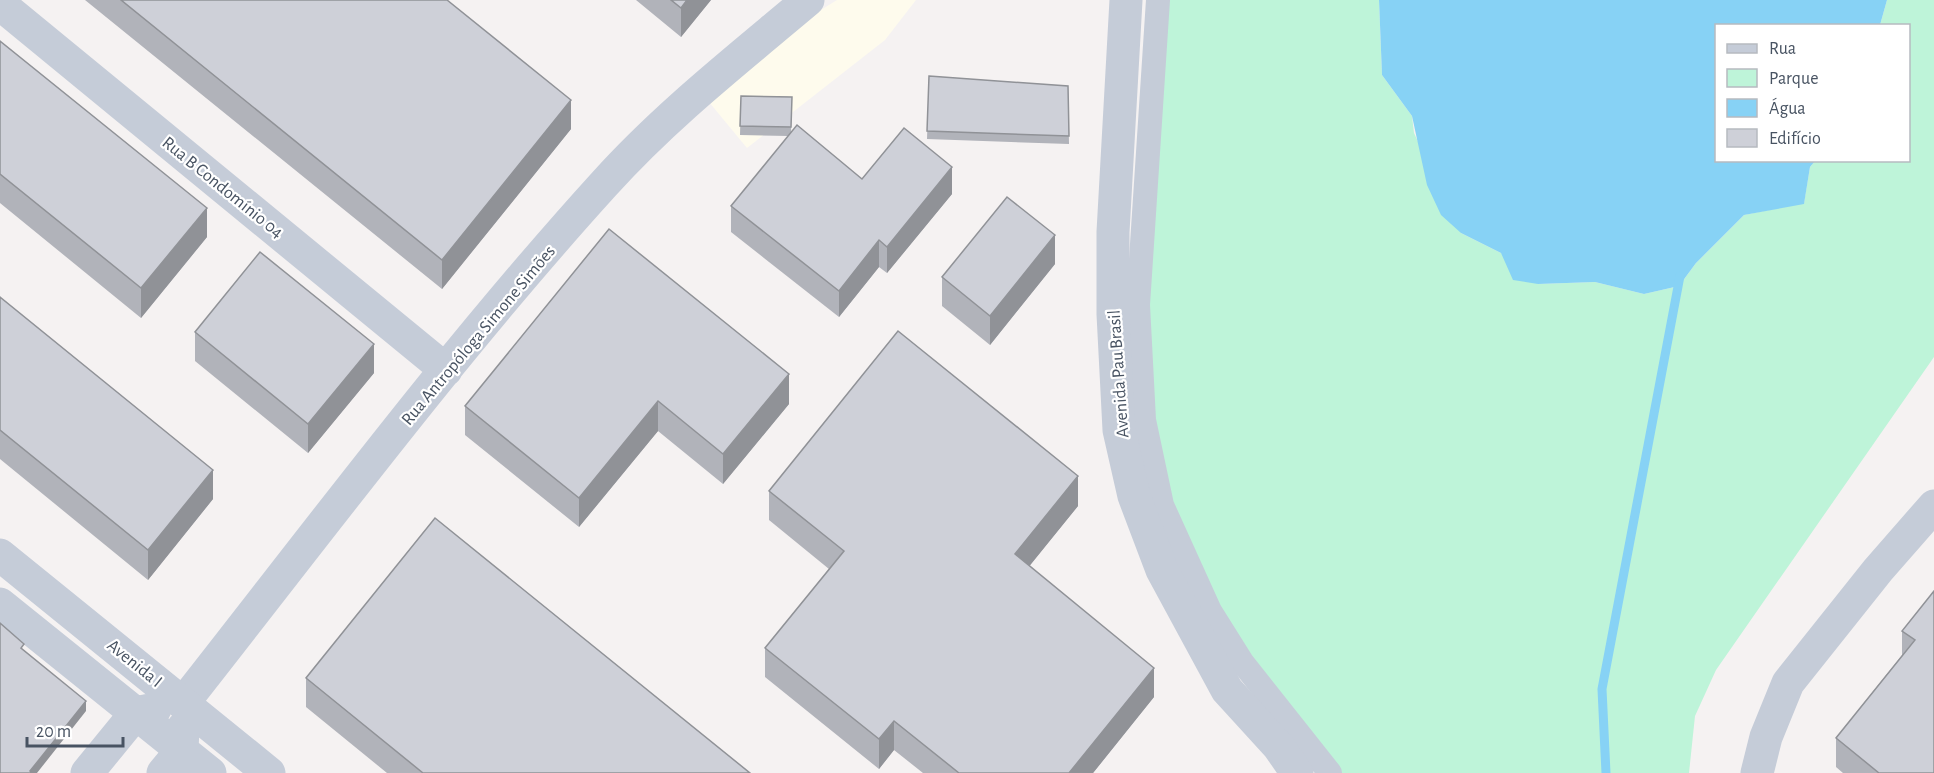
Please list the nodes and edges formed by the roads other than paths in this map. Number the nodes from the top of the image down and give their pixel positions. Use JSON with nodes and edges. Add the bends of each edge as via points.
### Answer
{"nodes":[{"id":1,"x":808,"y":0,"type":"edge"},
{"id":2,"x":1126,"y":0,"type":"edge"},
{"id":3,"x":1158,"y":0,"type":"edge"},
{"id":4,"x":0,"y":4,"type":"edge"},
{"id":5,"x":446,"y":370,"type":"junction"},
{"id":6,"x":1934,"y":506,"type":"edge"},
{"id":7,"x":0,"y":555,"type":"edge"},
{"id":8,"x":0,"y":604,"type":"edge"},
{"id":9,"x":184,"y":702,"type":"junction"},
{"id":10,"x":136,"y":713,"type":"junction"},
{"id":11,"x":172,"y":761,"type":"edge"},
{"id":12,"x":87,"y":773,"type":"edge"},
{"id":13,"x":210,"y":773,"type":"edge"},
{"id":14,"x":269,"y":773,"type":"edge"},
{"id":15,"x":1297,"y":773,"type":"edge"},
{"id":16,"x":1330,"y":773,"type":"edge"},
{"id":17,"x":1757,"y":773,"type":"edge"}],
"edges":[{"from":1,"to":5,"type":"street","name":"Rua Antropóloga Simone Simões","via":[[686,103],[605,183]]},
{"from":2,"to":15,"type":"street","name":"Avenida Pau Brasil","via":[[1113,232],[1113,314],[1122,441],[1134,496],[1161,570],[1227,690],[1279,747]]},
{"from":3,"to":16,"type":"street","via":[[1137,306],[1144,420],[1162,505],[1210,611],[1242,662]]},
{"from":4,"to":5,"type":"street","name":"Rua B Condomínio 04"},
{"from":5,"to":9,"type":"street","name":"Rua Antropóloga Simone Simões"},
{"from":6,"to":17,"type":"street","via":[[1788,683],[1766,737]]},
{"from":7,"to":9,"type":"street","name":"Avenida I"},
{"from":8,"to":10,"type":"street"},
{"from":9,"to":10,"type":"street"},
{"from":9,"to":11,"type":"street"},
{"from":9,"to":14,"type":"street","name":"Avenida I"},
{"from":10,"to":11,"type":"street"},
{"from":10,"to":12,"type":"street"},
{"from":11,"to":13,"type":"street"}]}
